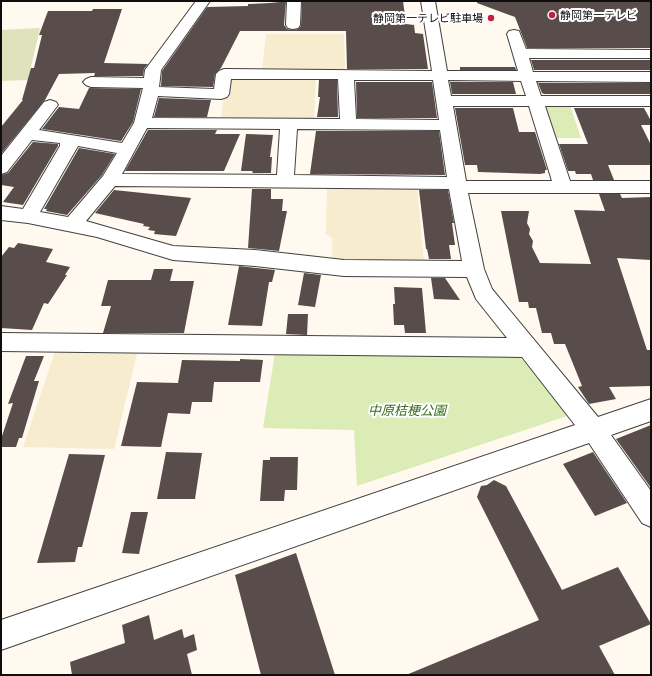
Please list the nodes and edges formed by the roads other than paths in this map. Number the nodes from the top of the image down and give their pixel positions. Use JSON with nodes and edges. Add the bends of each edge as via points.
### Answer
{"nodes":[{"id":1,"x":203,"y":1,"type":"edge"},
{"id":2,"x":294,"y":1,"type":"edge"},
{"id":3,"x":428,"y":1,"type":"edge"},
{"id":4,"x":293,"y":25,"type":"dead end"},
{"id":5,"x":514,"y":34,"type":"dead end"},
{"id":6,"x":520,"y":53,"type":"junction"},
{"id":7,"x":651,"y":54,"type":"edge"},
{"id":8,"x":346,"y":75,"type":"junction"},
{"id":9,"x":440,"y":75,"type":"junction"},
{"id":10,"x":526,"y":76,"type":"junction"},
{"id":11,"x":651,"y":77,"type":"edge"},
{"id":12,"x":91,"y":82,"type":"dead end"},
{"id":13,"x":151,"y":87,"type":"junction"},
{"id":14,"x":444,"y":100,"type":"junction"},
{"id":15,"x":535,"y":101,"type":"junction"},
{"id":16,"x":651,"y":101,"type":"edge"},
{"id":17,"x":50,"y":105,"type":"dead end"},
{"id":18,"x":142,"y":122,"type":"junction"},
{"id":19,"x":289,"y":124,"type":"junction"},
{"id":20,"x":348,"y":124,"type":"junction"},
{"id":21,"x":448,"y":125,"type":"junction"},
{"id":22,"x":28,"y":134,"type":"junction"},
{"id":23,"x":68,"y":140,"type":"junction"},
{"id":24,"x":126,"y":149,"type":"junction"},
{"id":25,"x":1,"y":168,"type":"edge"},
{"id":26,"x":110,"y":180,"type":"junction"},
{"id":27,"x":285,"y":182,"type":"junction"},
{"id":28,"x":457,"y":185,"type":"junction"},
{"id":29,"x":563,"y":187,"type":"junction"},
{"id":30,"x":651,"y":187,"type":"edge"},
{"id":31,"x":1,"y":213,"type":"edge"},
{"id":32,"x":28,"y":216,"type":"junction"},
{"id":33,"x":72,"y":225,"type":"junction"},
{"id":34,"x":474,"y":269,"type":"junction"},
{"id":35,"x":1,"y":342,"type":"edge"},
{"id":36,"x":528,"y":348,"type":"junction"},
{"id":37,"x":651,"y":410,"type":"edge"},
{"id":38,"x":594,"y":430,"type":"junction"},
{"id":39,"x":651,"y":514,"type":"edge"},
{"id":40,"x":1,"y":635,"type":"edge"}],
"edges":[{"from":1,"to":13,"type":"street","via":[[153,70]]},
{"from":2,"to":4,"type":"street"},
{"from":3,"to":9,"type":"street"},
{"from":5,"to":6,"type":"street"},
{"from":6,"to":7,"type":"street"},
{"from":6,"to":10,"type":"street"},
{"from":8,"to":9,"type":"street"},
{"from":8,"to":13,"type":"street","via":[[224,74],[221,94]]},
{"from":8,"to":20,"type":"street"},
{"from":9,"to":10,"type":"street"},
{"from":9,"to":14,"type":"street"},
{"from":10,"to":11,"type":"street"},
{"from":10,"to":15,"type":"street"},
{"from":12,"to":13,"type":"street"},
{"from":13,"to":18,"type":"street"},
{"from":14,"to":15,"type":"street"},
{"from":14,"to":21,"type":"street"},
{"from":15,"to":16,"type":"street"},
{"from":15,"to":29,"type":"street"},
{"from":17,"to":22,"type":"street"},
{"from":18,"to":19,"type":"street"},
{"from":18,"to":24,"type":"street"},
{"from":19,"to":20,"type":"street"},
{"from":19,"to":27,"type":"street"},
{"from":20,"to":21,"type":"street"},
{"from":21,"to":28,"type":"street"},
{"from":22,"to":23,"type":"street"},
{"from":22,"to":25,"type":"street"},
{"from":23,"to":24,"type":"street"},
{"from":23,"to":32,"type":"street","via":[[69,146]]},
{"from":24,"to":26,"type":"street"},
{"from":26,"to":27,"type":"street"},
{"from":26,"to":33,"type":"street"},
{"from":27,"to":28,"type":"street"},
{"from":28,"to":29,"type":"street"},
{"from":28,"to":34,"type":"street"},
{"from":29,"to":30,"type":"street"},
{"from":31,"to":32,"type":"street"},
{"from":32,"to":33,"type":"street"},
{"from":33,"to":34,"type":"street","via":[[173,252],[344,268]]},
{"from":34,"to":36,"type":"street","via":[[482,293]]},
{"from":35,"to":36,"type":"street"},
{"from":36,"to":38,"type":"street"},
{"from":37,"to":38,"type":"street"},
{"from":38,"to":39,"type":"street"},
{"from":38,"to":40,"type":"street"}]}
